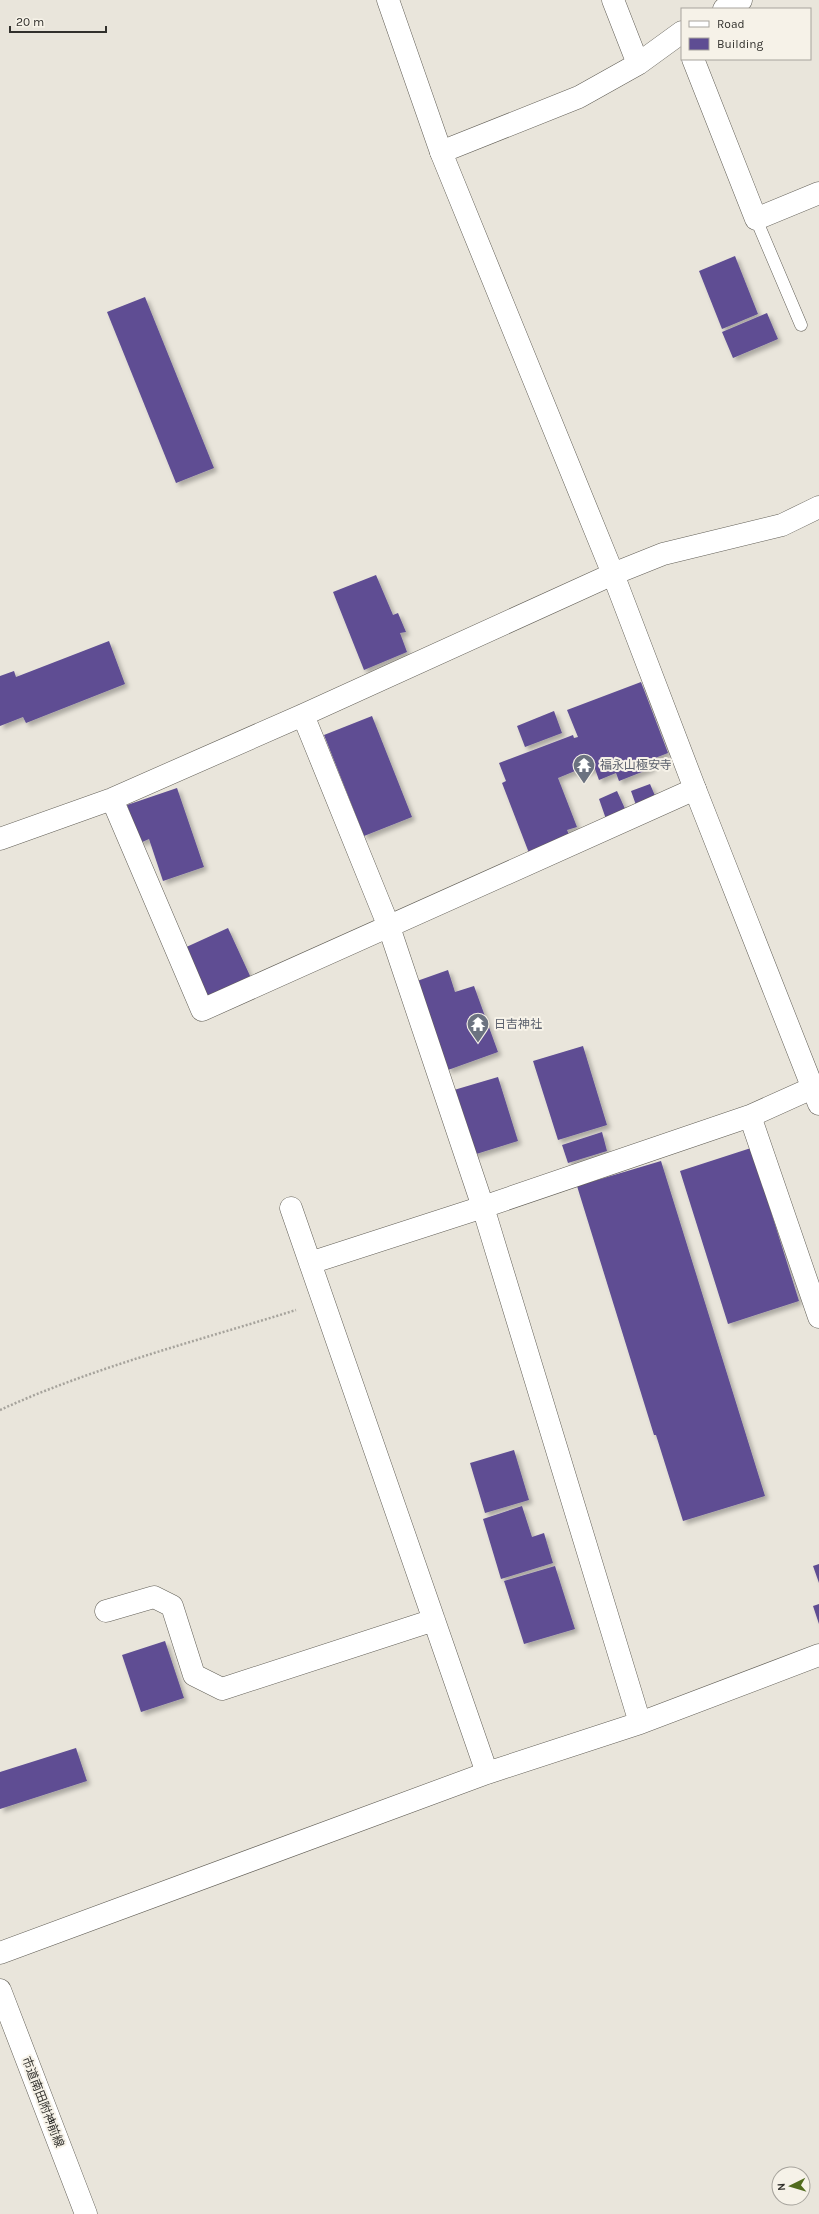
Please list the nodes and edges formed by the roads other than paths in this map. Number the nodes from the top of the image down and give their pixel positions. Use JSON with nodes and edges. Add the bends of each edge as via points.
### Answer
{"nodes":[{"id":1,"x":388,"y":0,"type":"edge"},
{"id":2,"x":613,"y":0,"type":"edge"},
{"id":3,"x":741,"y":0,"type":"edge"},
{"id":4,"x":726,"y":8,"type":"edge"},
{"id":5,"x":681,"y":33,"type":"edge"},
{"id":6,"x":693,"y":60,"type":"edge"},
{"id":7,"x":638,"y":64,"type":"junction"},
{"id":8,"x":441,"y":152,"type":"junction"},
{"id":9,"x":819,"y":193,"type":"edge"},
{"id":10,"x":756,"y":219,"type":"junction"},
{"id":11,"x":801,"y":325,"type":"dead end"},
{"id":12,"x":819,"y":507,"type":"edge"},
{"id":13,"x":613,"y":574,"type":"junction"},
{"id":14,"x":303,"y":715,"type":"junction"},
{"id":15,"x":695,"y":789,"type":"junction"},
{"id":16,"x":112,"y":798,"type":"junction"},
{"id":17,"x":0,"y":839,"type":"edge"},
{"id":18,"x":388,"y":928,"type":"junction"},
{"id":19,"x":817,"y":1092,"type":"edge"},
{"id":20,"x":750,"y":1116,"type":"junction"},
{"id":21,"x":291,"y":1208,"type":"dead end"},
{"id":22,"x":483,"y":1208,"type":"junction"},
{"id":23,"x":310,"y":1263,"type":"junction"},
{"id":24,"x":819,"y":1317,"type":"edge"},
{"id":25,"x":106,"y":1611,"type":"dead end"},
{"id":26,"x":434,"y":1620,"type":"junction"},
{"id":27,"x":819,"y":1655,"type":"edge"},
{"id":28,"x":640,"y":1723,"type":"junction"},
{"id":29,"x":487,"y":1773,"type":"junction"},
{"id":30,"x":0,"y":1953,"type":"edge"},
{"id":31,"x":0,"y":1990,"type":"edge"},
{"id":32,"x":86,"y":2214,"type":"edge"}],
"edges":[{"from":1,"to":8,"type":"street"},
{"from":2,"to":7,"type":"street"},
{"from":3,"to":4,"type":"street"},
{"from":5,"to":7,"type":"street"},
{"from":6,"to":10,"type":"street"},
{"from":7,"to":8,"type":"street","via":[[579,97]]},
{"from":8,"to":13,"type":"street"},
{"from":9,"to":10,"type":"street"},
{"from":10,"to":11,"type":"lane"},
{"from":12,"to":13,"type":"street","via":[[782,525],[663,554]]},
{"from":13,"to":14,"type":"street"},
{"from":13,"to":15,"type":"street"},
{"from":14,"to":16,"type":"street"},
{"from":14,"to":18,"type":"street"},
{"from":15,"to":18,"type":"street"},
{"from":15,"to":19,"type":"street"},
{"from":16,"to":17,"type":"street"},
{"from":16,"to":18,"type":"street","via":[[202,1010]]},
{"from":18,"to":22,"type":"street"},
{"from":19,"to":20,"type":"street"},
{"from":20,"to":22,"type":"street"},
{"from":20,"to":24,"type":"street"},
{"from":21,"to":23,"type":"street"},
{"from":22,"to":23,"type":"street"},
{"from":22,"to":28,"type":"street"},
{"from":23,"to":26,"type":"street"},
{"from":25,"to":26,"type":"street","via":[[154,1597],[172,1606],[194,1675],[222,1689]]},
{"from":26,"to":29,"type":"street"},
{"from":27,"to":28,"type":"street"},
{"from":28,"to":29,"type":"street"},
{"from":29,"to":30,"type":"street"},
{"from":31,"to":32,"type":"street","name":"市道南田附神前線"}]}
